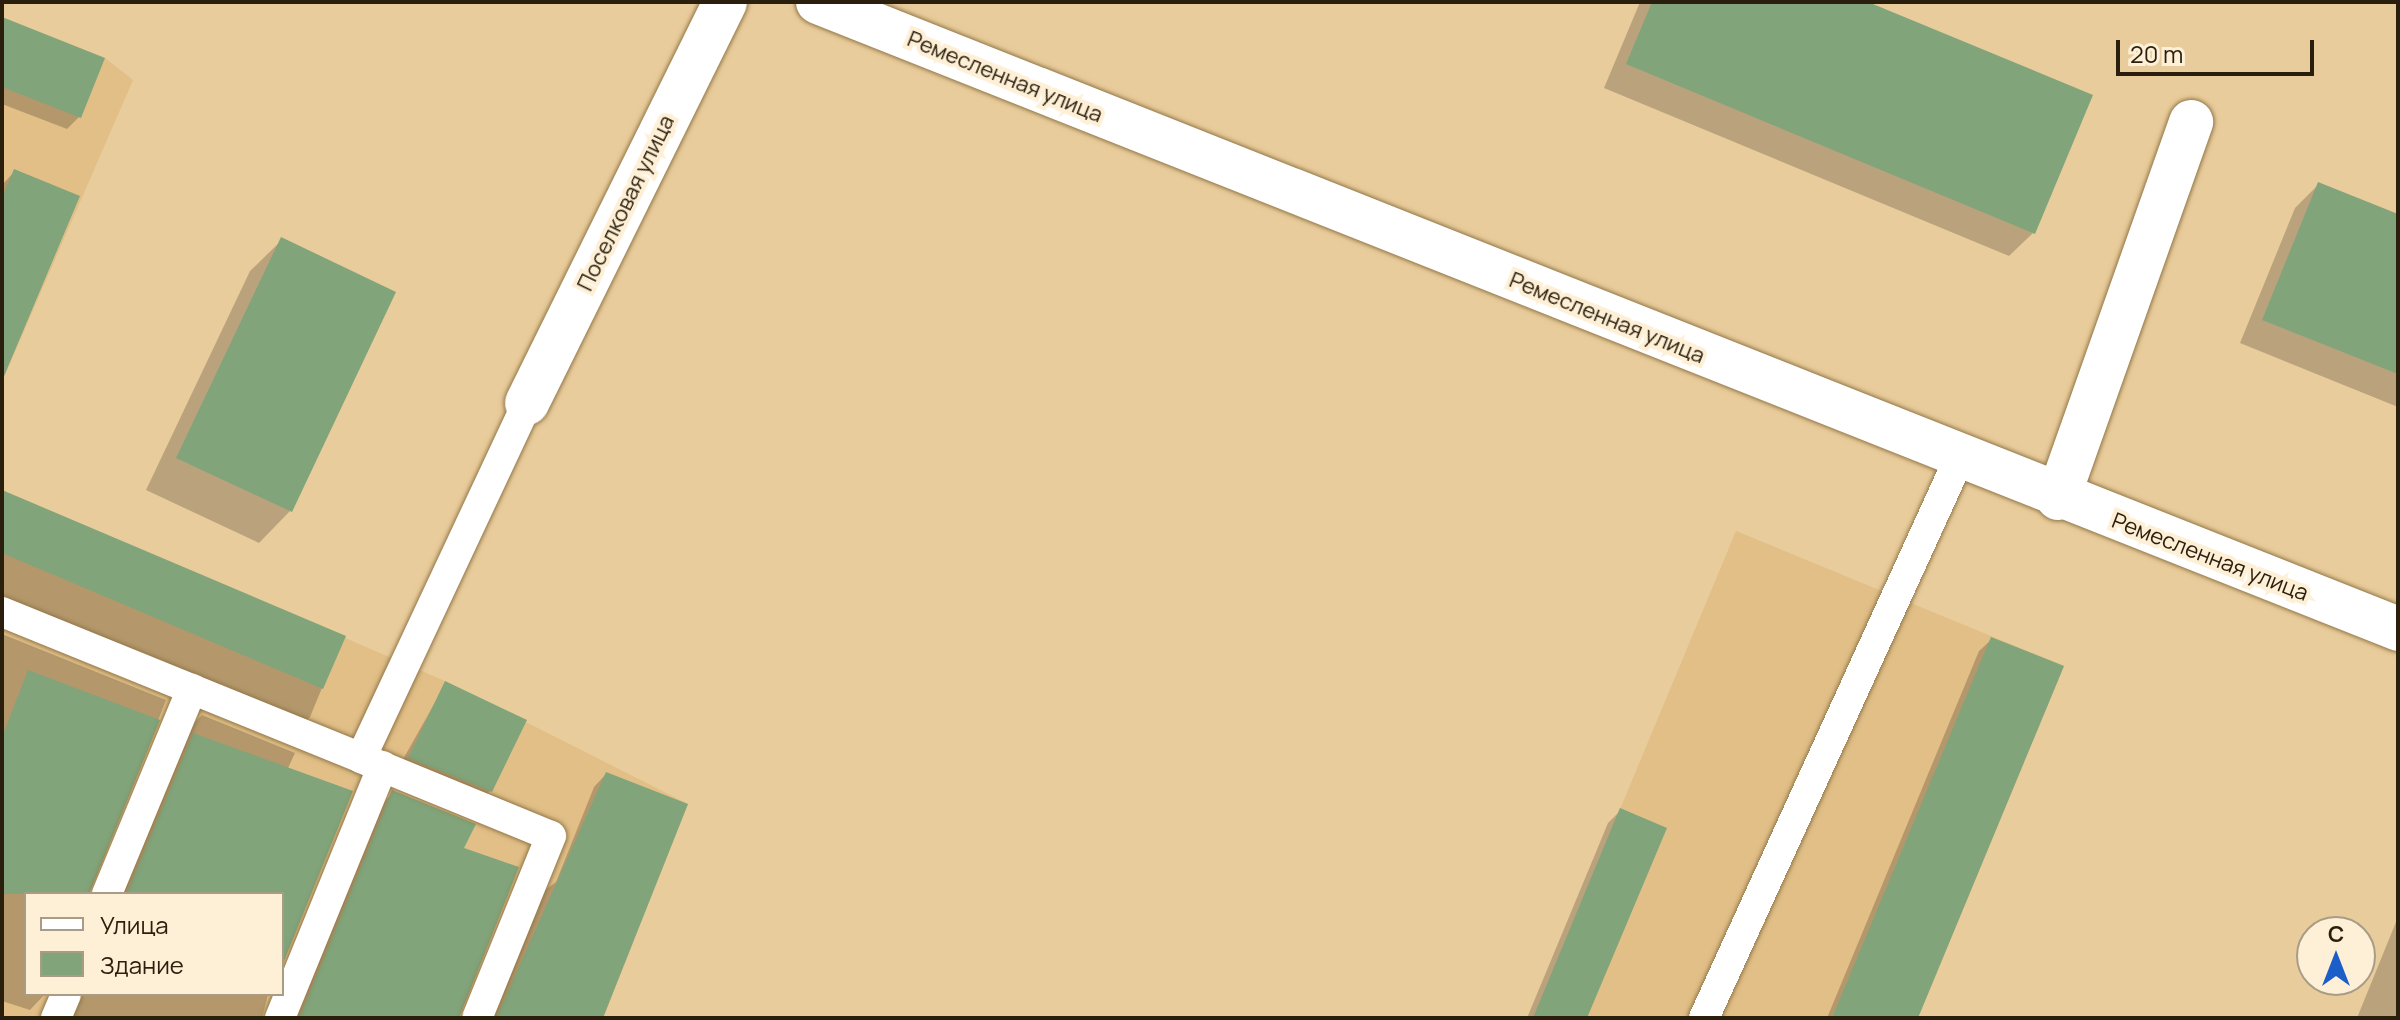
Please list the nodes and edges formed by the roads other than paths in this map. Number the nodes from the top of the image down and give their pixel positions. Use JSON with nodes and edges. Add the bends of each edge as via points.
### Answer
{"nodes":[{"id":1,"x":725,"y":2,"type":"edge"},
{"id":2,"x":818,"y":2,"type":"edge"},
{"id":3,"x":2191,"y":122,"type":"dead end"},
{"id":4,"x":527,"y":403,"type":"joint"},
{"id":5,"x":1959,"y":459,"type":"junction"},
{"id":6,"x":2058,"y":498,"type":"junction"},
{"id":7,"x":5,"y":621,"type":"edge"},
{"id":8,"x":2398,"y":629,"type":"edge"},
{"id":9,"x":192,"y":689,"type":"junction"},
{"id":10,"x":372,"y":762,"type":"junction"},
{"id":11,"x":108,"y":892,"type":"edge"},
{"id":12,"x":65,"y":996,"type":"edge"},
{"id":13,"x":56,"y":1018,"type":"edge"},
{"id":14,"x":280,"y":1018,"type":"edge"},
{"id":15,"x":477,"y":1018,"type":"edge"},
{"id":16,"x":1704,"y":1018,"type":"edge"}],
"edges":[{"from":1,"to":4,"type":"street","name":"Поселковая улица"},
{"from":2,"to":5,"type":"street","name":"Ремесленная улица"},
{"from":3,"to":6,"type":"street"},
{"from":4,"to":10,"type":"lane"},
{"from":5,"to":6,"type":"street","name":"Ремесленная улица"},
{"from":5,"to":16,"type":"lane"},
{"from":6,"to":8,"type":"street","name":"Ремесленная улица"},
{"from":7,"to":9,"type":"lane"},
{"from":9,"to":10,"type":"lane"},
{"from":9,"to":11,"type":"lane"},
{"from":10,"to":14,"type":"lane"},
{"from":10,"to":15,"type":"lane","via":[[551,836]]},
{"from":12,"to":13,"type":"lane"}]}
